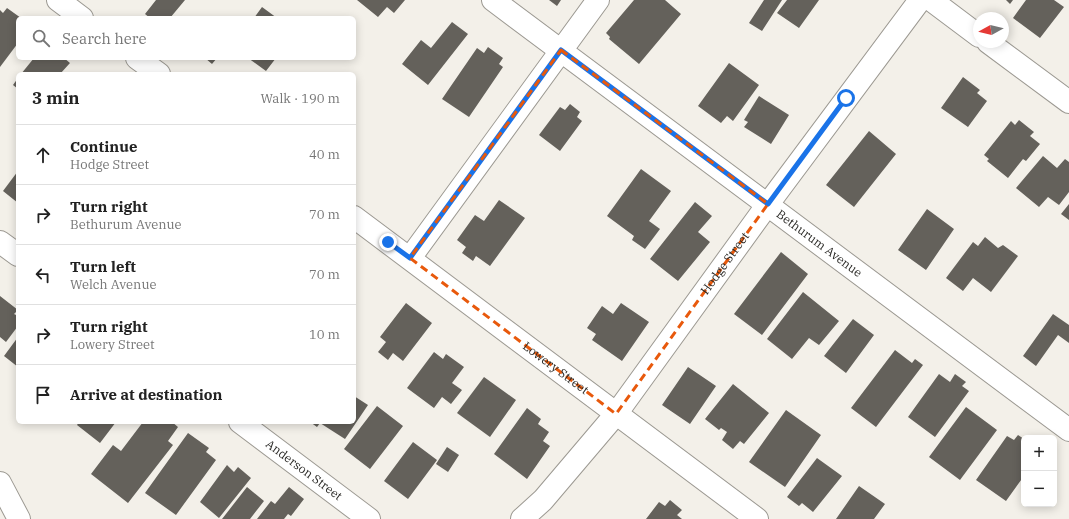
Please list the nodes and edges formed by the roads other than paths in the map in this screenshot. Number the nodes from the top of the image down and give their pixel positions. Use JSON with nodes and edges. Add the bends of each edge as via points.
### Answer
{"nodes":[{"id":1,"x":58,"y":0,"type":"edge"},
{"id":2,"x":493,"y":0,"type":"edge"},
{"id":3,"x":598,"y":0,"type":"edge"},
{"id":4,"x":920,"y":0,"type":"edge"},
{"id":5,"x":931,"y":0,"type":"edge"},
{"id":6,"x":79,"y":16,"type":"edge"},
{"id":7,"x":973,"y":32,"type":"edge"},
{"id":8,"x":996,"y":48,"type":"edge"},
{"id":9,"x":561,"y":50,"type":"junction"},
{"id":10,"x":140,"y":60,"type":"edge"},
{"id":11,"x":156,"y":72,"type":"edge"},
{"id":12,"x":1069,"y":102,"type":"edge"},
{"id":13,"x":768,"y":204,"type":"junction"},
{"id":14,"x":356,"y":218,"type":"edge"},
{"id":15,"x":0,"y":242,"type":"edge"},
{"id":16,"x":16,"y":254,"type":"edge"},
{"id":17,"x":410,"y":258,"type":"junction"},
{"id":18,"x":616,"y":414,"type":"junction"},
{"id":19,"x":243,"y":424,"type":"edge"},
{"id":20,"x":1069,"y":430,"type":"edge"},
{"id":21,"x":0,"y":483,"type":"edge"},
{"id":22,"x":19,"y":519,"type":"edge"},
{"id":23,"x":368,"y":519,"type":"edge"},
{"id":24,"x":522,"y":519,"type":"edge"},
{"id":25,"x":757,"y":519,"type":"edge"}],
"edges":[{"from":1,"to":6,"type":"street"},
{"from":2,"to":9,"type":"street","name":"Bethurum Avenue"},
{"from":3,"to":9,"type":"street"},
{"from":4,"to":13,"type":"street","name":"Hodge Street"},
{"from":5,"to":7,"type":"street"},
{"from":8,"to":12,"type":"street"},
{"from":9,"to":13,"type":"street","name":"Bethurum Avenue"},
{"from":9,"to":17,"type":"street"},
{"from":10,"to":11,"type":"street"},
{"from":13,"to":18,"type":"street","name":"Hodge Street"},
{"from":13,"to":20,"type":"street","name":"Bethurum Avenue"},
{"from":14,"to":17,"type":"street","name":"Lowery Street"},
{"from":15,"to":16,"type":"street"},
{"from":17,"to":18,"type":"street","name":"Lowery Street"},
{"from":18,"to":24,"type":"street","name":"Hodge Street","via":[[543,500]]},
{"from":18,"to":25,"type":"street","name":"Lowery Street"},
{"from":19,"to":23,"type":"street","name":"Anderson Street"},
{"from":21,"to":22,"type":"street"}]}
